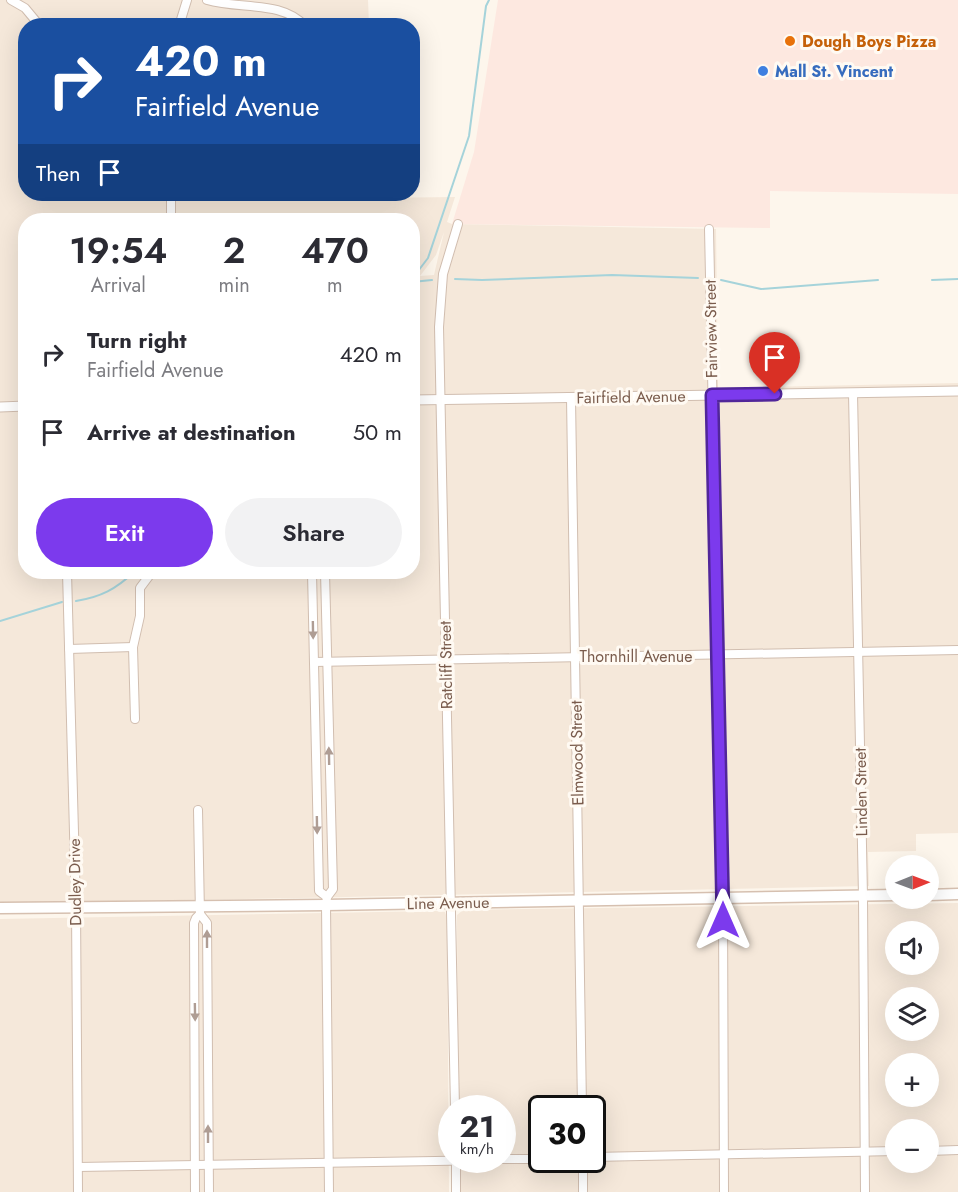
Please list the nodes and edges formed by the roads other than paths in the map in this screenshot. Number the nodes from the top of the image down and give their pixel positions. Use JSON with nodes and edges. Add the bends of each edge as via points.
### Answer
{"nodes":[{"id":1,"x":11,"y":0,"type":"edge"},
{"id":2,"x":187,"y":0,"type":"edge"},
{"id":3,"x":207,"y":0,"type":"edge"},
{"id":4,"x":33,"y":18,"type":"edge"},
{"id":5,"x":181,"y":18,"type":"edge"},
{"id":6,"x":298,"y":18,"type":"edge"},
{"id":7,"x":458,"y":224,"type":"dead end"},
{"id":8,"x":710,"y":229,"type":"dead end"},
{"id":9,"x":958,"y":391,"type":"edge"},
{"id":10,"x":853,"y":393,"type":"junction"},
{"id":11,"x":712,"y":395,"type":"junction"},
{"id":12,"x":571,"y":398,"type":"junction"},
{"id":13,"x":420,"y":400,"type":"edge"},
{"id":14,"x":440,"y":400,"type":"junction"},
{"id":15,"x":0,"y":406,"type":"edge"},
{"id":16,"x":18,"y":406,"type":"edge"},
{"id":17,"x":67,"y":579,"type":"edge"},
{"id":18,"x":147,"y":579,"type":"edge"},
{"id":19,"x":312,"y":579,"type":"edge"},
{"id":20,"x":324,"y":579,"type":"edge"},
{"id":21,"x":133,"y":647,"type":"junction"},
{"id":22,"x":69,"y":649,"type":"junction"},
{"id":23,"x":958,"y":650,"type":"edge"},
{"id":24,"x":858,"y":652,"type":"junction"},
{"id":25,"x":717,"y":655,"type":"junction"},
{"id":26,"x":576,"y":656,"type":"junction"},
{"id":27,"x":446,"y":659,"type":"junction"},
{"id":28,"x":314,"y":662,"type":"junction"},
{"id":29,"x":327,"y":662,"type":"junction"},
{"id":30,"x":135,"y":719,"type":"dead end"},
{"id":31,"x":330,"y":783,"type":"junction"},
{"id":32,"x":316,"y":784,"type":"junction"},
{"id":33,"x":198,"y":810,"type":"dead end"},
{"id":34,"x":958,"y":894,"type":"edge"},
{"id":35,"x":885,"y":895,"type":"edge"},
{"id":36,"x":939,"y":895,"type":"edge"},
{"id":37,"x":863,"y":896,"type":"junction"},
{"id":38,"x":723,"y":898,"type":"junction"},
{"id":39,"x":326,"y":901,"type":"junction"},
{"id":40,"x":580,"y":901,"type":"junction"},
{"id":41,"x":452,"y":903,"type":"junction"},
{"id":42,"x":76,"y":907,"type":"junction"},
{"id":43,"x":0,"y":908,"type":"edge"},
{"id":44,"x":200,"y":910,"type":"junction"},
{"id":45,"x":455,"y":1095,"type":"edge"},
{"id":46,"x":582,"y":1095,"type":"edge"},
{"id":47,"x":958,"y":1150,"type":"edge"},
{"id":48,"x":885,"y":1151,"type":"edge"},
{"id":49,"x":939,"y":1151,"type":"edge"},
{"id":50,"x":864,"y":1152,"type":"junction"},
{"id":51,"x":724,"y":1155,"type":"junction"},
{"id":52,"x":606,"y":1157,"type":"edge"},
{"id":53,"x":438,"y":1160,"type":"edge"},
{"id":54,"x":328,"y":1161,"type":"junction"},
{"id":55,"x":209,"y":1164,"type":"junction"},
{"id":56,"x":195,"y":1165,"type":"junction"},
{"id":57,"x":78,"y":1167,"type":"junction"},
{"id":58,"x":456,"y":1173,"type":"edge"},
{"id":59,"x":583,"y":1173,"type":"edge"},
{"id":60,"x":78,"y":1192,"type":"edge"},
{"id":61,"x":195,"y":1192,"type":"edge"},
{"id":62,"x":209,"y":1192,"type":"edge"},
{"id":63,"x":329,"y":1192,"type":"edge"},
{"id":64,"x":456,"y":1192,"type":"edge"},
{"id":65,"x":583,"y":1192,"type":"edge"},
{"id":66,"x":724,"y":1192,"type":"edge"},
{"id":67,"x":865,"y":1192,"type":"edge"}],
"edges":[{"from":1,"to":4,"type":"street"},
{"from":2,"to":5,"type":"street"},
{"from":3,"to":6,"type":"street","via":[[279,5]]},
{"from":7,"to":14,"type":"street","name":"Ratcliff Street","via":[[440,297]]},
{"from":8,"to":11,"type":"street","name":"Fairview Street"},
{"from":9,"to":10,"type":"street","name":"Fairfield Avenue"},
{"from":10,"to":11,"type":"street","name":"Fairfield Avenue"},
{"from":10,"to":24,"type":"street","name":"Linden Street"},
{"from":11,"to":12,"type":"street","name":"Fairfield Avenue"},
{"from":11,"to":25,"type":"street","name":"Fairview Street"},
{"from":12,"to":14,"type":"street","name":"Fairfield Avenue"},
{"from":12,"to":26,"type":"street","name":"Elmwood Street"},
{"from":13,"to":14,"type":"street","name":"Fairfield Avenue"},
{"from":14,"to":27,"type":"street","name":"Ratcliff Street"},
{"from":15,"to":16,"type":"street"},
{"from":17,"to":22,"type":"street","name":"Dudley Drive"},
{"from":18,"to":21,"type":"street","via":[[140,588],[140,616]]},
{"from":19,"to":28,"type":"street","one_way":true},
{"from":20,"to":29,"type":"street"},
{"from":21,"to":22,"type":"street"},
{"from":21,"to":30,"type":"street"},
{"from":22,"to":42,"type":"street","name":"Dudley Drive"},
{"from":23,"to":24,"type":"street","name":"Thornhill Avenue"},
{"from":24,"to":25,"type":"street","name":"Thornhill Avenue"},
{"from":24,"to":37,"type":"street","name":"Linden Street"},
{"from":25,"to":26,"type":"street","name":"Thornhill Avenue"},
{"from":25,"to":38,"type":"street","name":"Fairview Street"},
{"from":26,"to":27,"type":"street","name":"Thornhill Avenue"},
{"from":26,"to":40,"type":"street","name":"Elmwood Street"},
{"from":27,"to":29,"type":"street","name":"Thornhill Avenue"},
{"from":27,"to":41,"type":"street","name":"Ratcliff Street"},
{"from":28,"to":29,"type":"street","name":"Thornhill Avenue"},
{"from":28,"to":32,"type":"street"},
{"from":31,"to":29,"type":"street","one_way":true},
{"from":31,"to":32,"type":"street"},
{"from":31,"to":39,"type":"street","via":[[333,890]]},
{"from":32,"to":39,"type":"street","one_way":true,"via":[[319,891]]},
{"from":33,"to":44,"type":"street"},
{"from":34,"to":36,"type":"main road"},
{"from":35,"to":37,"type":"main road","name":"Line Avenue"},
{"from":37,"to":38,"type":"main road","name":"Line Avenue"},
{"from":37,"to":50,"type":"street","name":"Linden Street"},
{"from":38,"to":40,"type":"main road","name":"Line Avenue"},
{"from":38,"to":51,"type":"street","name":"Fairview Street"},
{"from":39,"to":41,"type":"main road","name":"Line Avenue"},
{"from":39,"to":44,"type":"main road","name":"Line Avenue"},
{"from":39,"to":54,"type":"street"},
{"from":40,"to":41,"type":"main road","name":"Line Avenue"},
{"from":40,"to":46,"type":"street","name":"Elmwood Street"},
{"from":41,"to":45,"type":"street","name":"Ratcliff Street"},
{"from":42,"to":43,"type":"main road","name":"Line Avenue"},
{"from":42,"to":44,"type":"main road","name":"Line Avenue"},
{"from":42,"to":57,"type":"street","name":"Dudley Drive"},
{"from":55,"to":44,"type":"street","one_way":true,"via":[[207,922]]},
{"from":44,"to":56,"type":"street","one_way":true,"via":[[194,923]]},
{"from":47,"to":49,"type":"street"},
{"from":48,"to":50,"type":"street"},
{"from":50,"to":51,"type":"street"},
{"from":50,"to":67,"type":"street","name":"Linden Street"},
{"from":51,"to":52,"type":"street"},
{"from":51,"to":66,"type":"street","name":"Fairview Street"},
{"from":53,"to":54,"type":"street"},
{"from":54,"to":55,"type":"street"},
{"from":54,"to":63,"type":"street"},
{"from":55,"to":56,"type":"street"},
{"from":55,"to":62,"type":"street"},
{"from":56,"to":57,"type":"street"},
{"from":56,"to":61,"type":"street"},
{"from":57,"to":60,"type":"street","name":"Dudley Drive"},
{"from":58,"to":64,"type":"street"},
{"from":59,"to":65,"type":"street"}]}
